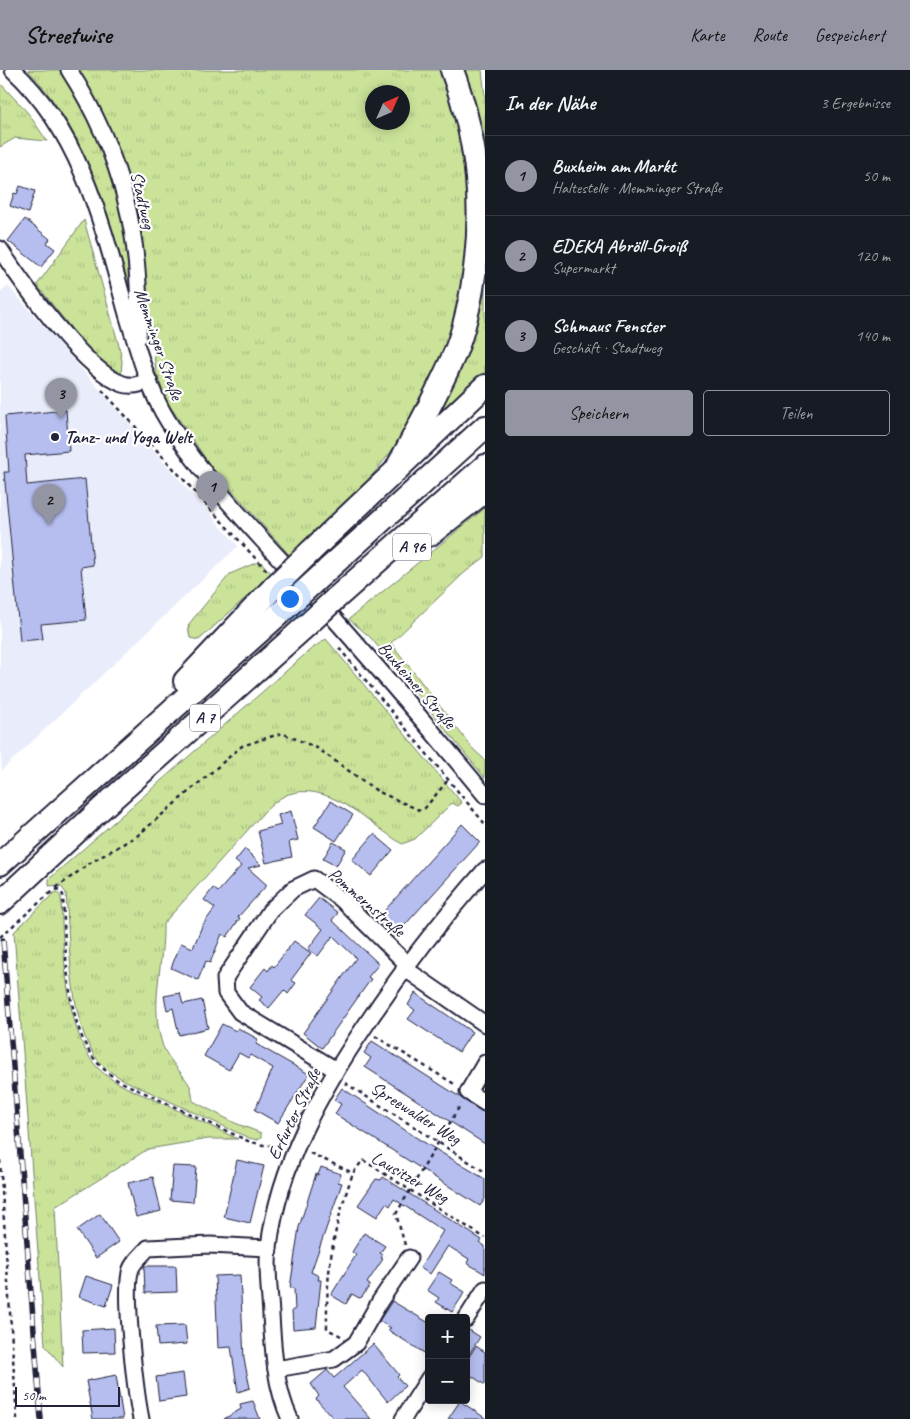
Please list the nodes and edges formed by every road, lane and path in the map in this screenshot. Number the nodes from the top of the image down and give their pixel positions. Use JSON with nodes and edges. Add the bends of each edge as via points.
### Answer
{"nodes":[{"id":1,"x":13,"y":70,"type":"edge"},
{"id":2,"x":70,"y":70,"type":"edge"},
{"id":3,"x":452,"y":70,"type":"edge"},
{"id":4,"x":0,"y":248,"type":"edge"},
{"id":5,"x":137,"y":349,"type":"junction"},
{"id":6,"x":149,"y":381,"type":"junction"},
{"id":7,"x":124,"y":384,"type":"junction"},
{"id":8,"x":485,"y":386,"type":"edge"},
{"id":9,"x":117,"y":407,"type":"dead end"},
{"id":10,"x":485,"y":427,"type":"edge"},
{"id":11,"x":485,"y":466,"type":"edge"},
{"id":12,"x":396,"y":470,"type":"junction"},
{"id":13,"x":485,"y":491,"type":"edge"},
{"id":14,"x":335,"y":599,"type":"junction"},
{"id":15,"x":359,"y":646,"type":"joint"},
{"id":16,"x":120,"y":754,"type":"junction"},
{"id":17,"x":448,"y":780,"type":"dead end"},
{"id":18,"x":485,"y":795,"type":"edge"},
{"id":19,"x":0,"y":864,"type":"edge"},
{"id":20,"x":485,"y":870,"type":"edge"},
{"id":21,"x":49,"y":894,"type":"junction"},
{"id":22,"x":0,"y":903,"type":"edge"},
{"id":23,"x":0,"y":938,"type":"edge"},
{"id":24,"x":406,"y":966,"type":"junction"},
{"id":25,"x":485,"y":1024,"type":"edge"},
{"id":26,"x":363,"y":1028,"type":"junction"},
{"id":27,"x":485,"y":1063,"type":"edge"},
{"id":28,"x":334,"y":1073,"type":"junction"},
{"id":29,"x":468,"y":1092,"type":"junction"},
{"id":30,"x":485,"y":1103,"type":"edge"},
{"id":31,"x":439,"y":1142,"type":"junction"},
{"id":32,"x":295,"y":1146,"type":"junction"},
{"id":33,"x":0,"y":1160,"type":"edge"},
{"id":34,"x":485,"y":1172,"type":"edge"},
{"id":35,"x":353,"y":1173,"type":"junction"},
{"id":36,"x":411,"y":1189,"type":"junction"},
{"id":37,"x":485,"y":1238,"type":"edge"},
{"id":38,"x":269,"y":1248,"type":"junction"},
{"id":39,"x":409,"y":1258,"type":"joint"},
{"id":40,"x":485,"y":1289,"type":"edge"},
{"id":41,"x":469,"y":1314,"type":"edge"},
{"id":42,"x":356,"y":1343,"type":"junction"},
{"id":43,"x":276,"y":1369,"type":"junction"},
{"id":44,"x":425,"y":1384,"type":"edge"},
{"id":45,"x":17,"y":1419,"type":"edge"},
{"id":46,"x":141,"y":1419,"type":"edge"},
{"id":47,"x":290,"y":1419,"type":"edge"},
{"id":48,"x":403,"y":1419,"type":"edge"}],
"edges":[{"from":1,"to":5,"type":"street","name":"Memminger Straße","via":[[46,107],[78,162],[103,227]]},
{"from":2,"to":5,"type":"street","name":"Stadtweg","via":[[94,113],[123,183],[140,284]]},
{"from":3,"to":12,"type":"highway","number":"A 7","via":[[476,154],[480,223],[477,263],[465,325],[455,354]]},
{"from":4,"to":7,"type":"street","via":[[92,365]]},
{"from":5,"to":6,"type":"street","name":"Memminger Straße"},
{"from":6,"to":7,"type":"street","via":[[137,385]]},
{"from":6,"to":15,"type":"street","name":"Memminger Straße","via":[[167,419],[209,478]]},
{"from":7,"to":9,"type":"path"},
{"from":8,"to":12,"type":"highway","number":"A 7"},
{"from":10,"to":16,"type":"highway","number":"A 7","bridge":true},
{"from":11,"to":14,"type":"highway","number":"A 7"},
{"from":12,"to":16,"type":"highway","number":"A 7","bridge":true,"via":[[201,662]]},
{"from":13,"to":14,"type":"highway","number":"A 96","via":[[442,526]]},
{"from":14,"to":22,"type":"highway","number":"A 7","bridge":true},
{"from":15,"to":18,"type":"street","name":"Buxheimer Straße"},
{"from":16,"to":19,"type":"highway","number":"A 7"},
{"from":17,"to":21,"type":"path","via":[[425,808],[419,810],[377,791],[317,748],[282,733],[242,746],[137,836],[90,863]]},
{"from":20,"to":24,"type":"street","name":"Erfurter Straße"},
{"from":21,"to":23,"type":"path","bridge":true},
{"from":21,"to":32,"type":"path","via":[[58,889],[63,895],[76,1012],[82,1036],[101,1067],[117,1080],[248,1141]]},
{"from":24,"to":25,"type":"street"},
{"from":24,"to":26,"type":"street","name":"Erfurter Straße"},
{"from":24,"to":28,"type":"street","name":"Pommernstraße","via":[[342,900],[314,879],[293,889],[270,911],[240,955],[225,978],[226,993],[240,1012]]},
{"from":26,"to":28,"type":"street","name":"Erfurter Straße"},
{"from":26,"to":29,"type":"path"},
{"from":27,"to":29,"type":"street"},
{"from":28,"to":31,"type":"path","name":"Spreewalder Weg"},
{"from":28,"to":32,"type":"street","name":"Erfurter Straße"},
{"from":29,"to":30,"type":"street"},
{"from":29,"to":31,"type":"path"},
{"from":31,"to":34,"type":"path","name":"Spreewalder Weg"},
{"from":31,"to":36,"type":"path"},
{"from":32,"to":35,"type":"path","name":"Lausitzer Weg"},
{"from":32,"to":38,"type":"street","name":"Erfurter Straße","via":[[278,1200]]},
{"from":33,"to":45,"type":"path"},
{"from":35,"to":36,"type":"path","name":"Lausitzer Weg","via":[[363,1160]]},
{"from":35,"to":42,"type":"path","via":[[339,1211],[331,1248],[326,1302],[327,1329]]},
{"from":36,"to":37,"type":"path","name":"Lausitzer Weg"},
{"from":36,"to":39,"type":"path","via":[[396,1214]]},
{"from":38,"to":43,"type":"street","name":"Erfurter Straße","via":[[271,1326]]},
{"from":38,"to":46,"type":"street","via":[[210,1245],[148,1248],[131,1268],[129,1295],[136,1396]]},
{"from":39,"to":42,"type":"street"},
{"from":40,"to":41,"type":"street"},
{"from":42,"to":43,"type":"street","via":[[334,1359]]},
{"from":43,"to":47,"type":"street","name":"Erfurter Straße"},
{"from":44,"to":48,"type":"street"}]}
